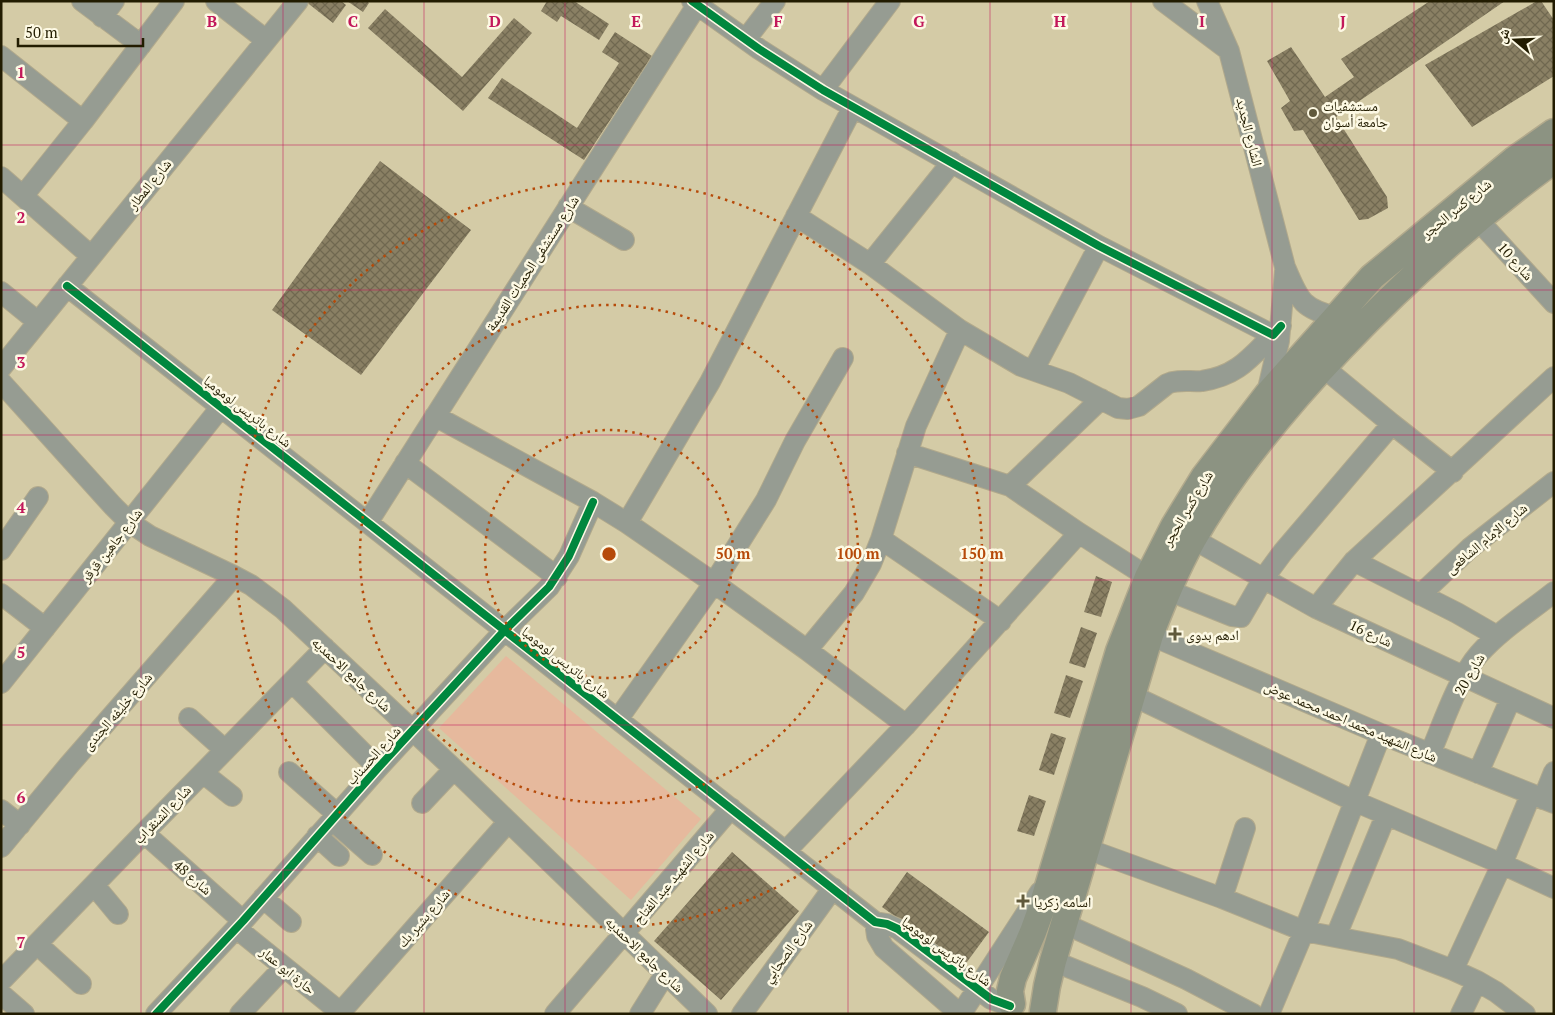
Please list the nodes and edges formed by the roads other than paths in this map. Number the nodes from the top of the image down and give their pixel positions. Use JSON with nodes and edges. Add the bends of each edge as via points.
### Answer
{"nodes":[{"id":1,"x":82,"y":1,"type":"edge"},
{"id":2,"x":174,"y":1,"type":"edge"},
{"id":3,"x":216,"y":1,"type":"edge"},
{"id":4,"x":298,"y":1,"type":"edge"},
{"id":5,"x":774,"y":1,"type":"edge"},
{"id":6,"x":890,"y":1,"type":"edge"},
{"id":7,"x":1162,"y":1,"type":"edge"},
{"id":8,"x":1206,"y":1,"type":"edge"},
{"id":9,"x":695,"y":3,"type":"edge"},
{"id":10,"x":108,"y":9,"type":"edge"},
{"id":11,"x":266,"y":40,"type":"junction"},
{"id":12,"x":746,"y":40,"type":"junction"},
{"id":13,"x":141,"y":45,"type":"junction"},
{"id":14,"x":1229,"y":51,"type":"junction"},
{"id":15,"x":1,"y":56,"type":"edge"},
{"id":16,"x":823,"y":90,"type":"junction"},
{"id":17,"x":853,"y":107,"type":"junction"},
{"id":18,"x":83,"y":121,"type":"junction"},
{"id":19,"x":1554,"y":132,"type":"edge"},
{"id":20,"x":1554,"y":160,"type":"edge"},
{"id":21,"x":952,"y":162,"type":"junction"},
{"id":22,"x":1,"y":178,"type":"edge"},
{"id":23,"x":23,"y":196,"type":"junction"},
{"id":24,"x":568,"y":207,"type":"junction"},
{"id":25,"x":796,"y":216,"type":"junction"},
{"id":26,"x":1478,"y":220,"type":"junction"},
{"id":27,"x":624,"y":240,"type":"dead end"},
{"id":28,"x":1099,"y":246,"type":"junction"},
{"id":29,"x":91,"y":256,"type":"junction"},
{"id":30,"x":870,"y":264,"type":"junction"},
{"id":31,"x":1285,"y":267,"type":"junction"},
{"id":32,"x":67,"y":286,"type":"junction"},
{"id":33,"x":1,"y":292,"type":"edge"},
{"id":34,"x":1554,"y":303,"type":"edge"},
{"id":35,"x":1336,"y":317,"type":"junction"},
{"id":36,"x":38,"y":322,"type":"junction"},
{"id":37,"x":960,"y":330,"type":"junction"},
{"id":38,"x":1277,"y":330,"type":"junction"},
{"id":39,"x":843,"y":358,"type":"dead end"},
{"id":40,"x":1323,"y":367,"type":"junction"},
{"id":41,"x":2,"y":369,"type":"edge"},
{"id":42,"x":1034,"y":369,"type":"junction"},
{"id":43,"x":1554,"y":377,"type":"edge"},
{"id":44,"x":1266,"y":395,"type":"junction"},
{"id":45,"x":1101,"y":399,"type":"junction"},
{"id":46,"x":221,"y":406,"type":"junction"},
{"id":47,"x":435,"y":416,"type":"junction"},
{"id":48,"x":1392,"y":424,"type":"junction"},
{"id":49,"x":907,"y":453,"type":"junction"},
{"id":50,"x":405,"y":463,"type":"junction"},
{"id":51,"x":1453,"y":472,"type":"junction"},
{"id":52,"x":1554,"y":482,"type":"edge"},
{"id":53,"x":1010,"y":486,"type":"junction"},
{"id":54,"x":38,"y":497,"type":"dead end"},
{"id":55,"x":593,"y":502,"type":"junction"},
{"id":56,"x":129,"y":522,"type":"junction"},
{"id":57,"x":368,"y":522,"type":"junction"},
{"id":58,"x":627,"y":523,"type":"junction"},
{"id":59,"x":1079,"y":533,"type":"junction"},
{"id":60,"x":881,"y":539,"type":"junction"},
{"id":61,"x":1193,"y":539,"type":"junction"},
{"id":62,"x":1,"y":550,"type":"edge"},
{"id":63,"x":1354,"y":561,"type":"junction"},
{"id":64,"x":234,"y":576,"type":"junction"},
{"id":65,"x":557,"y":577,"type":"junction"},
{"id":66,"x":1263,"y":579,"type":"junction"},
{"id":67,"x":714,"y":582,"type":"junction"},
{"id":68,"x":1158,"y":583,"type":"junction"},
{"id":69,"x":1554,"y":592,"type":"edge"},
{"id":70,"x":1,"y":594,"type":"edge"},
{"id":71,"x":1420,"y":595,"type":"junction"},
{"id":72,"x":1316,"y":608,"type":"junction"},
{"id":73,"x":1001,"y":621,"type":"junction"},
{"id":74,"x":46,"y":628,"type":"junction"},
{"id":75,"x":505,"y":630,"type":"junction"},
{"id":76,"x":1150,"y":635,"type":"junction"},
{"id":77,"x":1497,"y":636,"type":"junction"},
{"id":78,"x":325,"y":648,"type":"junction"},
{"id":79,"x":807,"y":650,"type":"junction"},
{"id":80,"x":1464,"y":676,"type":"junction"},
{"id":81,"x":292,"y":682,"type":"junction"},
{"id":82,"x":1,"y":683,"type":"edge"},
{"id":83,"x":1131,"y":695,"type":"junction"},
{"id":84,"x":1511,"y":698,"type":"junction"},
{"id":85,"x":189,"y":718,"type":"dead end"},
{"id":86,"x":1554,"y":718,"type":"edge"},
{"id":87,"x":618,"y":719,"type":"junction"},
{"id":88,"x":906,"y":725,"type":"junction"},
{"id":89,"x":412,"y":730,"type":"junction"},
{"id":90,"x":1381,"y":734,"type":"junction"},
{"id":91,"x":225,"y":750,"type":"junction"},
{"id":92,"x":1430,"y":754,"type":"junction"},
{"id":93,"x":378,"y":768,"type":"junction"},
{"id":94,"x":454,"y":769,"type":"junction"},
{"id":95,"x":289,"y":772,"type":"dead end"},
{"id":96,"x":1554,"y":772,"type":"edge"},
{"id":97,"x":203,"y":773,"type":"junction"},
{"id":98,"x":1478,"y":773,"type":"junction"},
{"id":99,"x":232,"y":796,"type":"dead end"},
{"id":100,"x":1543,"y":799,"type":"edge"},
{"id":101,"x":1354,"y":801,"type":"junction"},
{"id":102,"x":422,"y":803,"type":"dead end"},
{"id":103,"x":731,"y":808,"type":"junction"},
{"id":104,"x":1,"y":810,"type":"edge"},
{"id":105,"x":1386,"y":815,"type":"junction"},
{"id":106,"x":334,"y":817,"type":"junction"},
{"id":107,"x":508,"y":822,"type":"junction"},
{"id":108,"x":20,"y":825,"type":"junction"},
{"id":109,"x":1245,"y":828,"type":"dead end"},
{"id":110,"x":144,"y":833,"type":"junction"},
{"id":111,"x":317,"y":836,"type":"junction"},
{"id":112,"x":1,"y":847,"type":"edge"},
{"id":113,"x":1086,"y":849,"type":"junction"},
{"id":114,"x":786,"y":851,"type":"junction"},
{"id":115,"x":372,"y":855,"type":"dead end"},
{"id":116,"x":339,"y":856,"type":"dead end"},
{"id":117,"x":1502,"y":864,"type":"junction"},
{"id":118,"x":1052,"y":874,"type":"junction"},
{"id":119,"x":94,"y":885,"type":"junction"},
{"id":120,"x":833,"y":888,"type":"junction"},
{"id":121,"x":1554,"y":888,"type":"edge"},
{"id":122,"x":263,"y":898,"type":"junction"},
{"id":123,"x":1222,"y":898,"type":"junction"},
{"id":124,"x":118,"y":914,"type":"dead end"},
{"id":125,"x":291,"y":922,"type":"dead end"},
{"id":126,"x":876,"y":922,"type":"junction"},
{"id":127,"x":240,"y":924,"type":"junction"},
{"id":128,"x":1065,"y":924,"type":"junction"},
{"id":129,"x":1304,"y":931,"type":"junction"},
{"id":130,"x":624,"y":934,"type":"junction"},
{"id":131,"x":1336,"y":936,"type":"junction"},
{"id":132,"x":37,"y":944,"type":"junction"},
{"id":133,"x":1054,"y":961,"type":"junction"},
{"id":134,"x":284,"y":967,"type":"junction"},
{"id":135,"x":1453,"y":970,"type":"junction"},
{"id":136,"x":665,"y":974,"type":"junction"},
{"id":137,"x":1,"y":981,"type":"edge"},
{"id":138,"x":1477,"y":981,"type":"junction"},
{"id":139,"x":81,"y":984,"type":"dead end"},
{"id":140,"x":978,"y":989,"type":"junction"},
{"id":141,"x":1,"y":994,"type":"edge"},
{"id":142,"x":1009,"y":1008,"type":"edge"},
{"id":143,"x":1043,"y":1012,"type":"edge"},
{"id":144,"x":339,"y":1013,"type":"edge"},
{"id":145,"x":24,"y":1014,"type":"edge"},
{"id":146,"x":156,"y":1014,"type":"edge"},
{"id":147,"x":240,"y":1014,"type":"edge"},
{"id":148,"x":555,"y":1014,"type":"edge"},
{"id":149,"x":640,"y":1014,"type":"edge"},
{"id":150,"x":707,"y":1014,"type":"edge"},
{"id":151,"x":742,"y":1014,"type":"edge"},
{"id":152,"x":961,"y":1014,"type":"edge"},
{"id":153,"x":1176,"y":1014,"type":"edge"},
{"id":154,"x":1253,"y":1014,"type":"edge"},
{"id":155,"x":1268,"y":1014,"type":"edge"},
{"id":156,"x":1461,"y":1014,"type":"edge"},
{"id":157,"x":1525,"y":1014,"type":"edge"}],
"edges":[{"from":1,"to":10,"type":"street"},
{"from":2,"to":13,"type":"street"},
{"from":3,"to":11,"type":"street"},
{"from":4,"to":11,"type":"street","name":"شارع المطار"},
{"from":5,"to":12,"type":"street"},
{"from":6,"to":16,"type":"street"},
{"from":7,"to":14,"type":"street"},
{"from":8,"to":14,"type":"street","name":"الشارع الجديد"},
{"from":9,"to":12,"type":"street"},
{"from":9,"to":24,"type":"street","name":"شارع مستشفى الحميات القديمة"},
{"from":10,"to":13,"type":"street"},
{"from":11,"to":29,"type":"street","name":"شارع المطار"},
{"from":12,"to":16,"type":"street"},
{"from":13,"to":18,"type":"street"},
{"from":14,"to":31,"type":"street","name":"الشارع الجديد"},
{"from":15,"to":18,"type":"street"},
{"from":16,"to":17,"type":"street"},
{"from":17,"to":21,"type":"street"},
{"from":17,"to":25,"type":"street"},
{"from":18,"to":23,"type":"street"},
{"from":19,"to":35,"type":"main road","name":"شارع كسر الحجر","via":[[1514,160],[1372,277]]},
{"from":20,"to":26,"type":"main road","name":"شارع كسر الحجر"},
{"from":21,"to":28,"type":"street"},
{"from":21,"to":30,"type":"street"},
{"from":22,"to":23,"type":"street"},
{"from":23,"to":29,"type":"street"},
{"from":24,"to":27,"type":"street"},
{"from":24,"to":47,"type":"street","name":"شارع مستشفى الحميات القديمة"},
{"from":25,"to":30,"type":"street"},
{"from":25,"to":58,"type":"street","via":[[710,382]]},
{"from":26,"to":34,"type":"street","name":"شارع 10"},
{"from":26,"to":40,"type":"main road","name":"شارع كسر الحجر","via":[[1372,315]]},
{"from":28,"to":38,"type":"street"},
{"from":28,"to":42,"type":"street"},
{"from":29,"to":32,"type":"street","name":"شارع المطار"},
{"from":30,"to":37,"type":"street"},
{"from":31,"to":35,"type":"street","name":"الشارع الجديد","via":[[1303,302],[1315,311]]},
{"from":31,"to":38,"type":"street","name":"الشارع الجديد"},
{"from":32,"to":36,"type":"street","name":"شارع المطار"},
{"from":32,"to":46,"type":"street","name":"شارع باتريس لومومبا"},
{"from":33,"to":36,"type":"street"},
{"from":35,"to":44,"type":"main road","name":"شارع كسر الحجر"},
{"from":36,"to":41,"type":"street","name":"شارع المطار"},
{"from":37,"to":42,"type":"street","via":[[1012,361]]},
{"from":37,"to":49,"type":"street"},
{"from":38,"to":44,"type":"street","name":"الشارع الجديد","via":[[1276,356]]},
{"from":38,"to":45,"type":"street","via":[[1246,361],[1221,377],[1172,381],[1139,406],[1128,410]]},
{"from":39,"to":67,"type":"street","via":[[795,441],[766,500]]},
{"from":40,"to":48,"type":"street"},
{"from":40,"to":61,"type":"main road","name":"شارع كسر الحجر","via":[[1253,450]]},
{"from":41,"to":56,"type":"street","name":"شارع جامع الاحمديه"},
{"from":42,"to":45,"type":"street"},
{"from":43,"to":51,"type":"street"},
{"from":44,"to":68,"type":"main road","name":"شارع كسر الحجر","via":[[1204,477],[1174,526]]},
{"from":45,"to":53,"type":"street"},
{"from":46,"to":56,"type":"street","name":"شارع جاهين قرقر"},
{"from":46,"to":57,"type":"street","name":"شارع باتريس لومومبا"},
{"from":47,"to":50,"type":"street","name":"شارع مستشفى الحميات القديمة"},
{"from":47,"to":55,"type":"street"},
{"from":48,"to":51,"type":"street"},
{"from":48,"to":66,"type":"street"},
{"from":49,"to":53,"type":"street"},
{"from":49,"to":60,"type":"street"},
{"from":50,"to":57,"type":"street","name":"شارع مستشفى الحميات القديمة"},
{"from":50,"to":65,"type":"street"},
{"from":51,"to":63,"type":"street"},
{"from":52,"to":71,"type":"street","name":"شارع الإمام الشافعى","via":[[1470,548]]},
{"from":53,"to":59,"type":"street"},
{"from":54,"to":62,"type":"street"},
{"from":55,"to":58,"type":"street"},
{"from":55,"to":65,"type":"street","name":"شارع الحسناب"},
{"from":56,"to":64,"type":"street","name":"شارع جامع الاحمديه","via":[[161,542]]},
{"from":56,"to":74,"type":"street","name":"شارع جاهين قرقر"},
{"from":57,"to":75,"type":"street","name":"شارع باتريس لومومبا"},
{"from":58,"to":67,"type":"street"},
{"from":59,"to":68,"type":"street"},
{"from":59,"to":73,"type":"street"},
{"from":60,"to":73,"type":"street"},
{"from":60,"to":79,"type":"street","via":[[854,594]]},
{"from":61,"to":66,"type":"street","name":"شارع 16"},
{"from":61,"to":68,"type":"main road","name":"شارع كسر الحجر"},
{"from":63,"to":71,"type":"street"},
{"from":63,"to":72,"type":"street"},
{"from":64,"to":78,"type":"street","name":"شارع جامع الاحمديه","via":[[283,609]]},
{"from":64,"to":108,"type":"street","name":"شارع خليفه الجندى"},
{"from":65,"to":75,"type":"street","name":"شارع الحسناب"},
{"from":66,"to":68,"type":"street","via":[[1241,617]]},
{"from":66,"to":72,"type":"street","name":"شارع 16"},
{"from":67,"to":79,"type":"street"},
{"from":67,"to":87,"type":"street"},
{"from":68,"to":76,"type":"main road","name":"شارع كسر الحجر"},
{"from":68,"to":118,"type":"main road","name":"شارع كسر الحجر","via":[[1119,650]]},
{"from":69,"to":77,"type":"street","name":"شارع 20"},
{"from":70,"to":74,"type":"street"},
{"from":71,"to":77,"type":"street"},
{"from":72,"to":80,"type":"street","name":"شارع 16"},
{"from":73,"to":88,"type":"street"},
{"from":74,"to":82,"type":"street","name":"شارع جاهين قرقر"},
{"from":75,"to":87,"type":"street","name":"شارع باتريس لومومبا"},
{"from":75,"to":89,"type":"street","name":"شارع الحسناب"},
{"from":76,"to":83,"type":"main road","name":"شارع كسر الحجر"},
{"from":76,"to":90,"type":"street","name":"شارع الشهيد محمد احمد محمد عوض"},
{"from":77,"to":80,"type":"street","name":"شارع 20","via":[[1478,655]]},
{"from":78,"to":81,"type":"street","name":"شارع الشنقراب"},
{"from":78,"to":89,"type":"street","name":"شارع جامع الاحمديه"},
{"from":79,"to":88,"type":"street"},
{"from":80,"to":84,"type":"street","name":"شارع 16"},
{"from":80,"to":92,"type":"street","name":"شارع 20"},
{"from":81,"to":91,"type":"street","name":"شارع الشنقراب"},
{"from":81,"to":93,"type":"street"},
{"from":83,"to":101,"type":"street"},
{"from":83,"to":113,"type":"main road","name":"شارع كسر الحجر"},
{"from":84,"to":86,"type":"street","name":"شارع 16"},
{"from":84,"to":98,"type":"street"},
{"from":85,"to":91,"type":"street"},
{"from":87,"to":103,"type":"street","name":"شارع باتريس لومومبا"},
{"from":88,"to":114,"type":"street"},
{"from":89,"to":93,"type":"street","name":"شارع الحسناب"},
{"from":89,"to":94,"type":"street","name":"شارع جامع الاحمديه"},
{"from":90,"to":92,"type":"street","name":"شارع الشهيد محمد احمد محمد عوض"},
{"from":90,"to":101,"type":"street"},
{"from":91,"to":97,"type":"street","name":"شارع الشنقراب"},
{"from":92,"to":98,"type":"street","name":"شارع الشهيد محمد احمد محمد عوض"},
{"from":93,"to":106,"type":"street","name":"شارع الحسناب"},
{"from":94,"to":102,"type":"street"},
{"from":94,"to":107,"type":"street","name":"شارع جامع الاحمديه"},
{"from":95,"to":106,"type":"street"},
{"from":96,"to":100,"type":"street"},
{"from":97,"to":99,"type":"street"},
{"from":97,"to":110,"type":"street","name":"شارع الشنقراب"},
{"from":98,"to":100,"type":"street","name":"شارع الشهيد محمد احمد محمد عوض"},
{"from":100,"to":117,"type":"street"},
{"from":101,"to":105,"type":"street"},
{"from":101,"to":129,"type":"street"},
{"from":103,"to":114,"type":"street","name":"شارع باتريس لومومبا"},
{"from":103,"to":130,"type":"street","name":"شارع الشهيد عبد الفتاح"},
{"from":104,"to":108,"type":"street"},
{"from":105,"to":117,"type":"street"},
{"from":105,"to":131,"type":"street"},
{"from":106,"to":111,"type":"street","name":"شارع الحسناب"},
{"from":106,"to":115,"type":"street"},
{"from":107,"to":130,"type":"street","name":"شارع جامع الاحمديه"},
{"from":107,"to":144,"type":"street","name":"شارع بشير بك"},
{"from":108,"to":112,"type":"street","name":"شارع خليفه الجندى"},
{"from":109,"to":123,"type":"street"},
{"from":110,"to":119,"type":"street","name":"شارع الشنقراب"},
{"from":110,"to":127,"type":"street","name":"شارع 48"},
{"from":111,"to":116,"type":"street"},
{"from":111,"to":122,"type":"street","name":"شارع الحسناب"},
{"from":113,"to":123,"type":"street"},
{"from":113,"to":128,"type":"main road","name":"شارع كسر الحجر"},
{"from":114,"to":120,"type":"street","name":"شارع باتريس لومومبا"},
{"from":117,"to":121,"type":"street"},
{"from":117,"to":135,"type":"street"},
{"from":118,"to":140,"type":"street"},
{"from":118,"to":142,"type":"main road","name":"شارع كسر الحجر","via":[[1033,932],[1013,978]]},
{"from":119,"to":124,"type":"street"},
{"from":119,"to":132,"type":"street","name":"شارع الشنقراب"},
{"from":120,"to":126,"type":"street","name":"شارع باتريس لومومبا"},
{"from":120,"to":151,"type":"street","name":"شارع الصحابي"},
{"from":122,"to":125,"type":"street"},
{"from":122,"to":127,"type":"street","name":"شارع الحسناب"},
{"from":123,"to":129,"type":"street"},
{"from":126,"to":140,"type":"street","name":"شارع باتريس لومومبا","via":[[898,929]]},
{"from":126,"to":152,"type":"street","via":[[877,936],[884,948]]},
{"from":127,"to":134,"type":"street","name":"حارة ابو عمار"},
{"from":127,"to":146,"type":"street","name":"شارع الحسناب"},
{"from":128,"to":133,"type":"main road","name":"شارع كسر الحجر"},
{"from":128,"to":154,"type":"street","via":[[1186,979]]},
{"from":129,"to":131,"type":"street"},
{"from":129,"to":155,"type":"street"},
{"from":130,"to":136,"type":"street","name":"شارع جامع الاحمديه"},
{"from":130,"to":148,"type":"street","name":"شارع الشهيد عبد الفتاح"},
{"from":131,"to":135,"type":"street","via":[[1398,949]]},
{"from":132,"to":137,"type":"street","name":"شارع الشنقراب"},
{"from":132,"to":139,"type":"street"},
{"from":133,"to":143,"type":"main road","name":"شارع كسر الحجر","via":[[1046,986]]},
{"from":133,"to":153,"type":"street"},
{"from":134,"to":144,"type":"street","name":"حارة ابو عمار"},
{"from":134,"to":147,"type":"street"},
{"from":135,"to":138,"type":"street"},
{"from":136,"to":149,"type":"street"},
{"from":136,"to":150,"type":"street","name":"شارع جامع الاحمديه"},
{"from":138,"to":156,"type":"street"},
{"from":138,"to":157,"type":"street"},
{"from":140,"to":142,"type":"street","name":"شارع باتريس لومومبا"},
{"from":140,"to":152,"type":"street"},
{"from":141,"to":145,"type":"street"},
{"from":142,"to":143,"type":"main road","via":[[1029,1000],[1040,1006]]}]}
